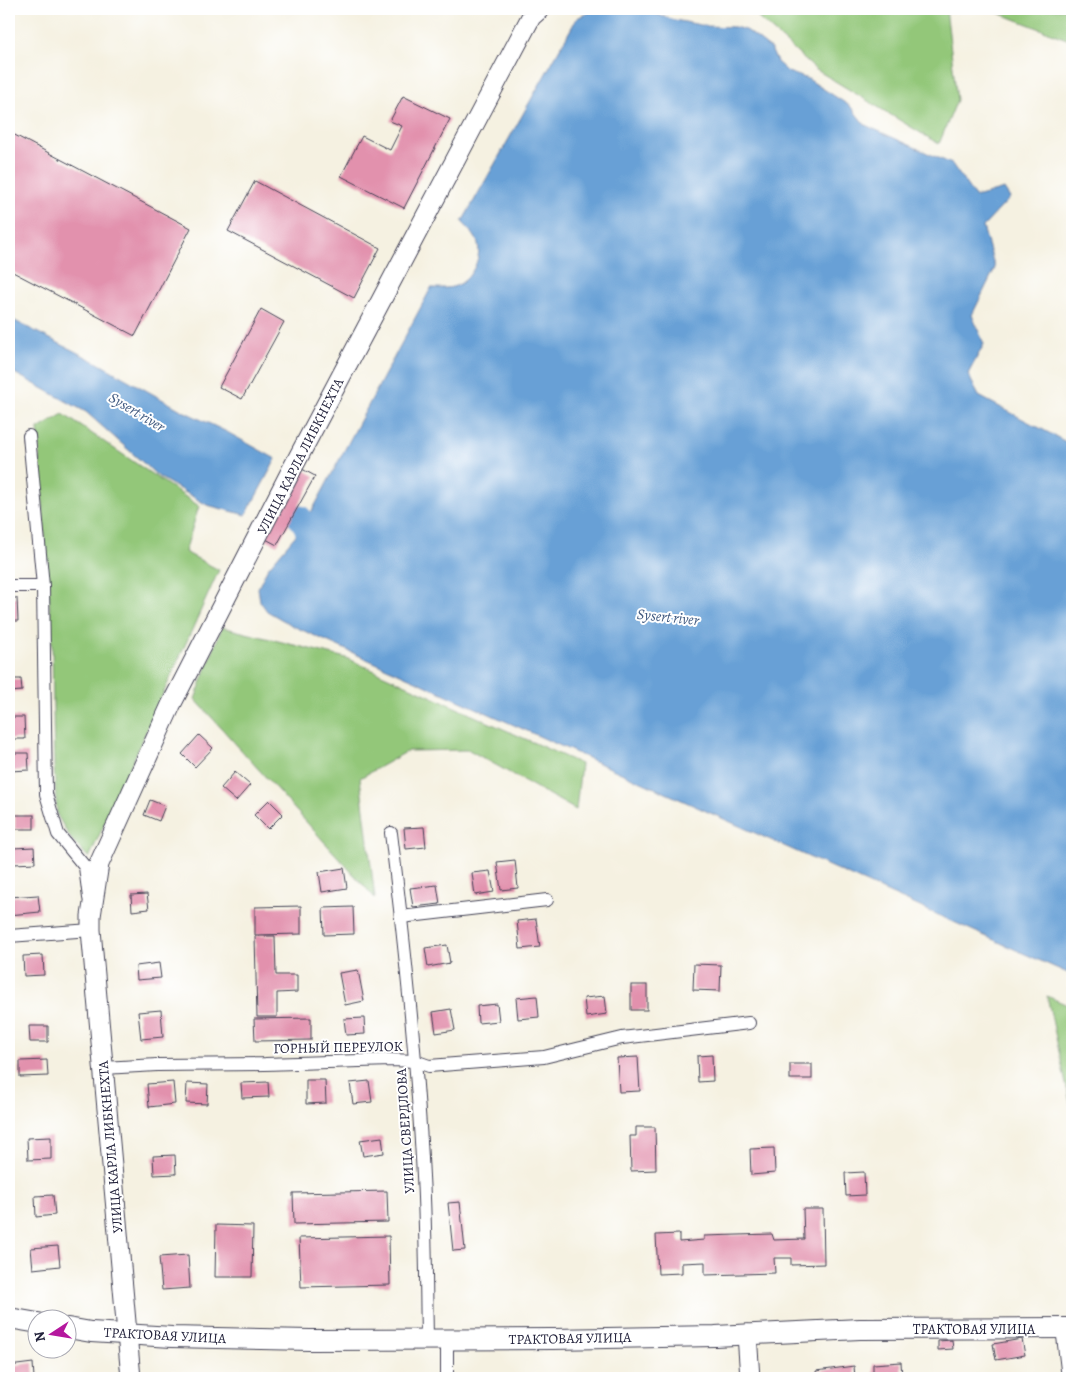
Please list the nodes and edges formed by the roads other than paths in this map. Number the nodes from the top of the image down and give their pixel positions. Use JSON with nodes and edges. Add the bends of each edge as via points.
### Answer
{"nodes":[{"id":1,"x":540,"y":9,"type":"edge"},
{"id":2,"x":29,"y":436,"type":"dead end"},
{"id":3,"x":9,"y":586,"type":"edge"},
{"id":4,"x":44,"y":586,"type":"junction"},
{"id":5,"x":391,"y":832,"type":"dead end"},
{"id":6,"x":548,"y":900,"type":"dead end"},
{"id":7,"x":401,"y":917,"type":"junction"},
{"id":8,"x":91,"y":923,"type":"junction"},
{"id":9,"x":9,"y":936,"type":"edge"},
{"id":10,"x":749,"y":1023,"type":"dead end"},
{"id":11,"x":415,"y":1061,"type":"junction"},
{"id":12,"x":103,"y":1068,"type":"junction"},
{"id":13,"x":9,"y":1318,"type":"edge"},
{"id":14,"x":28,"y":1321,"type":"edge"},
{"id":15,"x":1067,"y":1328,"type":"edge"},
{"id":16,"x":78,"y":1330,"type":"edge"},
{"id":17,"x":126,"y":1334,"type":"junction"},
{"id":18,"x":747,"y":1334,"type":"junction"},
{"id":19,"x":427,"y":1339,"type":"junction"},
{"id":20,"x":447,"y":1339,"type":"junction"},
{"id":21,"x":131,"y":1378,"type":"edge"},
{"id":22,"x":448,"y":1378,"type":"edge"},
{"id":23,"x":750,"y":1378,"type":"edge"},
{"id":24,"x":1068,"y":1378,"type":"edge"}],
"edges":[{"from":1,"to":8,"type":"street","name":"УЛИЦА КАРЛА ЛИБКНЕХТА","via":[[526,25],[171,704],[99,864]]},
{"from":2,"to":4,"type":"street","name":"УЛИЦА КАРЛА ЛИБКНЕХТА"},
{"from":3,"to":4,"type":"street"},
{"from":4,"to":8,"type":"street","name":"УЛИЦА КАРЛА ЛИБКНЕХТА","via":[[46,794],[58,834],[85,867]]},
{"from":5,"to":7,"type":"street","name":"УЛИЦА СВЕРДЛОВА"},
{"from":6,"to":7,"type":"street"},
{"from":7,"to":11,"type":"street","name":"УЛИЦА СВЕРДЛОВА"},
{"from":8,"to":9,"type":"street"},
{"from":8,"to":12,"type":"street","name":"УЛИЦА КАРЛА ЛИБКНЕХТА"},
{"from":10,"to":11,"type":"street","name":"ГОРНЫЙ ПЕРЕУЛОК","via":[[622,1038],[544,1057],[428,1066]]},
{"from":11,"to":12,"type":"street","name":"ГОРНЫЙ ПЕРЕУЛОК"},
{"from":11,"to":19,"type":"street","name":"УЛИЦА СВЕРДЛОВА","via":[[423,1178]]},
{"from":12,"to":17,"type":"street","name":"УЛИЦА КАРЛА ЛИБКНЕХТА"},
{"from":13,"to":14,"type":"main road"},
{"from":15,"to":18,"type":"main road","name":"ТРАКТОВАЯ УЛИЦА","via":[[860,1329]]},
{"from":15,"to":24,"type":"street"},
{"from":16,"to":17,"type":"main road","name":"ТРАКТОВАЯ УЛИЦА"},
{"from":17,"to":19,"type":"main road","name":"ТРАКТОВАЯ УЛИЦА","via":[[276,1340]]},
{"from":17,"to":21,"type":"street","name":"УЛИЦА КАРЛА ЛИБКНЕХТА"},
{"from":18,"to":20,"type":"main road","name":"ТРАКТОВАЯ УЛИЦА"},
{"from":18,"to":23,"type":"street"},
{"from":19,"to":20,"type":"main road","name":"ТРАКТОВАЯ УЛИЦА"},
{"from":20,"to":22,"type":"street"}]}
